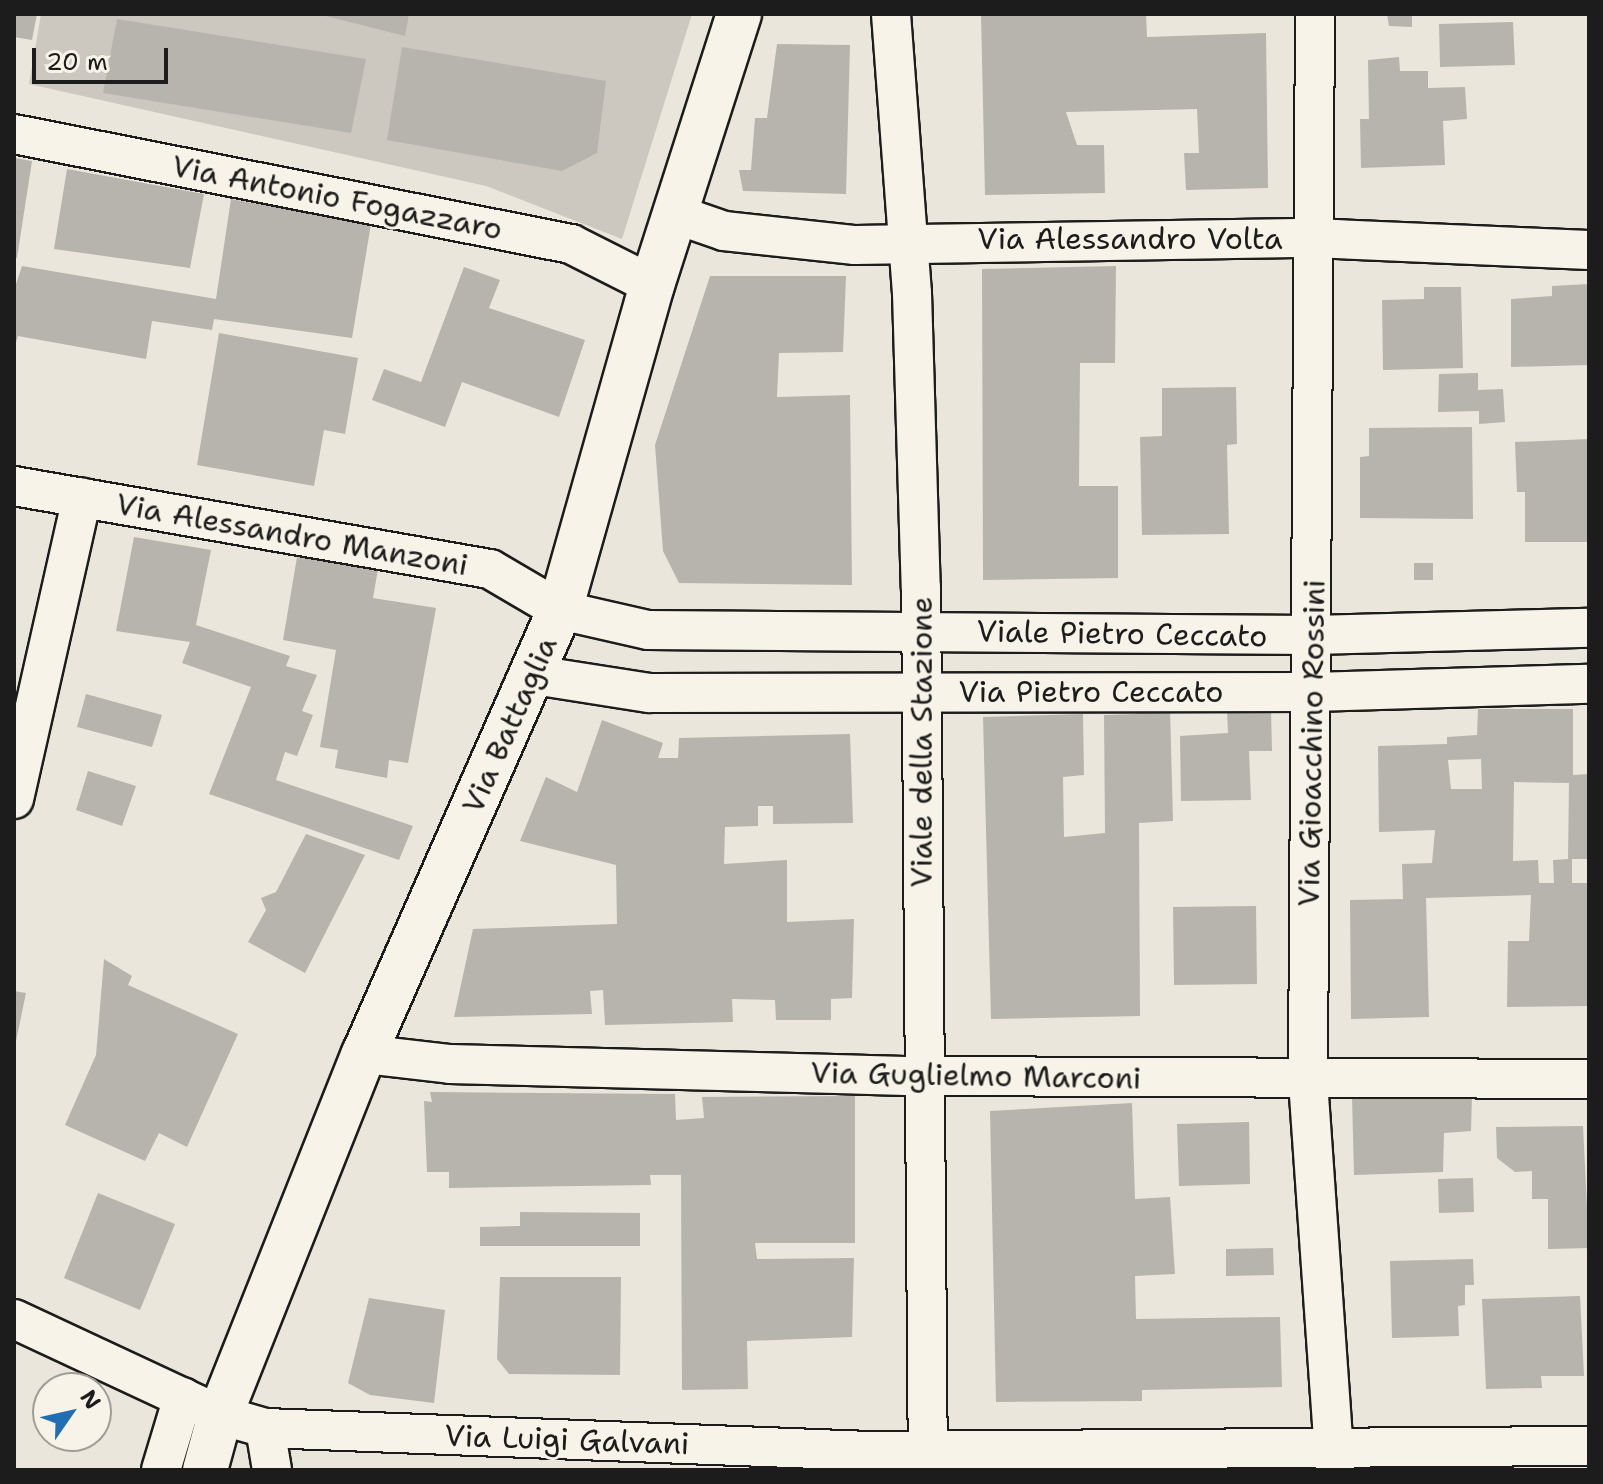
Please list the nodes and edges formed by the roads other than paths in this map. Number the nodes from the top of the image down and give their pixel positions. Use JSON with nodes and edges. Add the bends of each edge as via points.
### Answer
{"nodes":[{"id":1,"x":739,"y":14,"type":"edge"},
{"id":2,"x":891,"y":14,"type":"edge"},
{"id":3,"x":1315,"y":14,"type":"edge"},
{"id":4,"x":14,"y":134,"type":"edge"},
{"id":5,"x":675,"y":214,"type":"junction"},
{"id":6,"x":1313,"y":238,"type":"junction"},
{"id":7,"x":908,"y":240,"type":"junction"},
{"id":8,"x":1589,"y":250,"type":"edge"},
{"id":9,"x":652,"y":285,"type":"junction"},
{"id":10,"x":14,"y":486,"type":"edge"},
{"id":11,"x":82,"y":498,"type":"junction"},
{"id":12,"x":560,"y":610,"type":"junction"},
{"id":13,"x":1589,"y":628,"type":"edge"},
{"id":14,"x":921,"y":632,"type":"junction"},
{"id":15,"x":1313,"y":635,"type":"junction"},
{"id":16,"x":534,"y":675,"type":"junction"},
{"id":17,"x":1589,"y":684,"type":"edge"},
{"id":18,"x":1313,"y":692,"type":"junction"},
{"id":19,"x":922,"y":693,"type":"junction"},
{"id":20,"x":14,"y":799,"type":"edge"},
{"id":21,"x":364,"y":1054,"type":"junction"},
{"id":22,"x":923,"y":1076,"type":"junction"},
{"id":23,"x":1589,"y":1079,"type":"edge"},
{"id":24,"x":1308,"y":1081,"type":"junction"},
{"id":25,"x":14,"y":1319,"type":"edge"},
{"id":26,"x":201,"y":1406,"type":"junction"},
{"id":27,"x":265,"y":1428,"type":"junction"},
{"id":28,"x":1589,"y":1446,"type":"edge"},
{"id":29,"x":1335,"y":1458,"type":"edge"},
{"id":30,"x":927,"y":1461,"type":"edge"},
{"id":31,"x":161,"y":1470,"type":"edge"},
{"id":32,"x":205,"y":1470,"type":"edge"},
{"id":33,"x":272,"y":1470,"type":"edge"}],
"edges":[{"from":1,"to":5,"type":"main road","name":"Via Battaglia"},
{"from":2,"to":7,"type":"street","name":"Viale della Stazione"},
{"from":3,"to":6,"type":"street","name":"Via Gioacchino Rossini"},
{"from":4,"to":9,"type":"street","name":"Via Antonio Fogazzaro","via":[[571,244]]},
{"from":5,"to":7,"type":"street","name":"Via Alessandro Volta","via":[[724,231],[855,245]]},
{"from":5,"to":9,"type":"main road","name":"Via Battaglia"},
{"from":6,"to":7,"type":"street","name":"Via Alessandro Volta"},
{"from":6,"to":8,"type":"street","name":"Via Alessandro Volta"},
{"from":6,"to":15,"type":"street","name":"Via Gioacchino Rossini"},
{"from":7,"to":14,"type":"street","name":"Viale della Stazione"},
{"from":9,"to":12,"type":"main road","name":"Via Battaglia"},
{"from":10,"to":11,"type":"street","name":"Via Alessandro Manzoni"},
{"from":11,"to":12,"type":"street","name":"Via Alessandro Manzoni","via":[[490,569]]},
{"from":11,"to":20,"type":"street"},
{"from":12,"to":14,"type":"street","name":"Viale Pietro Ceccato","via":[[648,630]]},
{"from":12,"to":16,"type":"main road","name":"Via Battaglia"},
{"from":13,"to":15,"type":"street","name":"Viale Pietro Ceccato"},
{"from":14,"to":15,"type":"street","name":"Viale Pietro Ceccato"},
{"from":14,"to":19,"type":"street","name":"Viale della Stazione"},
{"from":15,"to":18,"type":"street","name":"Via Gioacchino Rossini"},
{"from":16,"to":19,"type":"street","name":"Via Pietro Ceccato","via":[[649,693]]},
{"from":16,"to":21,"type":"main road","name":"Via Battaglia"},
{"from":17,"to":18,"type":"street"},
{"from":18,"to":19,"type":"street","name":"Via Pietro Ceccato"},
{"from":18,"to":24,"type":"street","name":"Via Gioacchino Rossini"},
{"from":19,"to":22,"type":"street","name":"Viale della Stazione"},
{"from":21,"to":22,"type":"street","name":"Via Guglielmo Marconi","via":[[450,1064]]},
{"from":21,"to":26,"type":"main road","name":"Via Battaglia"},
{"from":22,"to":24,"type":"street","name":"Via Guglielmo Marconi"},
{"from":22,"to":30,"type":"street","name":"Viale della Stazione"},
{"from":23,"to":24,"type":"street","name":"Via Guglielmo Marconi"},
{"from":24,"to":29,"type":"street","name":"Via Gioacchino Rossini"},
{"from":25,"to":26,"type":"street"},
{"from":26,"to":27,"type":"street","name":"Via Luigi Galvani"},
{"from":26,"to":31,"type":"street","name":"Via Battaglia"},
{"from":26,"to":32,"type":"main road","name":"Via Battaglia"},
{"from":27,"to":30,"type":"street","name":"Via Luigi Galvani"},
{"from":27,"to":33,"type":"street"},
{"from":28,"to":29,"type":"street","name":"Via Luigi Galvani"},
{"from":29,"to":30,"type":"street","name":"Via Luigi Galvani"}]}
